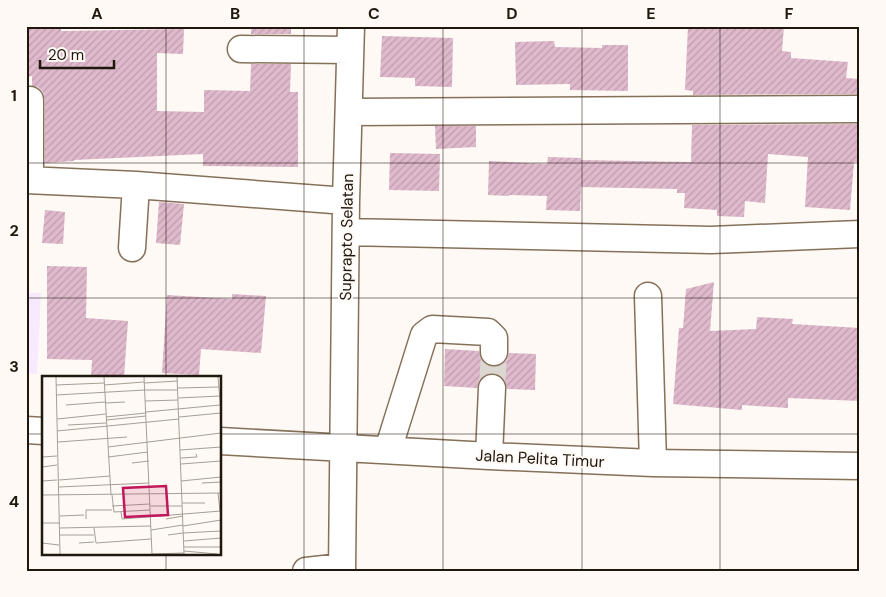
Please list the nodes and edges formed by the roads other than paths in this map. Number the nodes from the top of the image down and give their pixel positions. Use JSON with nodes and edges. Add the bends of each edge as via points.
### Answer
{"nodes":[{"id":1,"x":350,"y":38,"type":"edge"},
{"id":2,"x":241,"y":49,"type":"dead end"},
{"id":3,"x":30,"y":100,"type":"dead end"},
{"id":4,"x":860,"y":108,"type":"edge"},
{"id":5,"x":349,"y":112,"type":"junction"},
{"id":6,"x":28,"y":180,"type":"edge"},
{"id":7,"x":136,"y":186,"type":"junction"},
{"id":8,"x":346,"y":201,"type":"junction"},
{"id":9,"x":346,"y":232,"type":"junction"},
{"id":10,"x":860,"y":234,"type":"edge"},
{"id":11,"x":132,"y":248,"type":"dead end"},
{"id":12,"x":648,"y":296,"type":"dead end"},
{"id":13,"x":494,"y":352,"type":"tunnel mouth"},
{"id":14,"x":492,"y":388,"type":"tunnel mouth"},
{"id":15,"x":26,"y":430,"type":"edge"},
{"id":16,"x":42,"y":431,"type":"edge"},
{"id":17,"x":221,"y":441,"type":"edge"},
{"id":18,"x":344,"y":447,"type":"junction"},
{"id":19,"x":388,"y":450,"type":"junction"},
{"id":20,"x":489,"y":456,"type":"junction"},
{"id":21,"x":653,"y":463,"type":"junction"},
{"id":22,"x":860,"y":466,"type":"edge"},
{"id":23,"x":342,"y":569,"type":"edge"},
{"id":24,"x":306,"y":571,"type":"edge"}],
"edges":[{"from":1,"to":2,"type":"street"},
{"from":1,"to":5,"type":"street","name":"Suprapto Selatan"},
{"from":3,"to":6,"type":"street"},
{"from":4,"to":5,"type":"street"},
{"from":5,"to":8,"type":"street","name":"Suprapto Selatan"},
{"from":6,"to":7,"type":"street"},
{"from":7,"to":8,"type":"street"},
{"from":7,"to":11,"type":"street"},
{"from":8,"to":9,"type":"street","name":"Suprapto Selatan"},
{"from":9,"to":10,"type":"street","via":[[711,240]]},
{"from":9,"to":18,"type":"street","name":"Suprapto Selatan"},
{"from":12,"to":21,"type":"street"},
{"from":13,"to":19,"type":"street","via":[[494,338],[488,332],[432,329],[424,335]]},
{"from":14,"to":20,"type":"street"},
{"from":15,"to":16,"type":"street"},
{"from":17,"to":18,"type":"street","name":"Jalan Pelita Timur"},
{"from":18,"to":19,"type":"street","name":"Jalan Pelita Timur"},
{"from":18,"to":23,"type":"street","name":"Suprapto Selatan"},
{"from":19,"to":20,"type":"street","name":"Jalan Pelita Timur"},
{"from":20,"to":21,"type":"street","name":"Jalan Pelita Timur"},
{"from":21,"to":22,"type":"street","name":"Jalan Pelita Timur"},
{"from":23,"to":24,"type":"street"}]}
